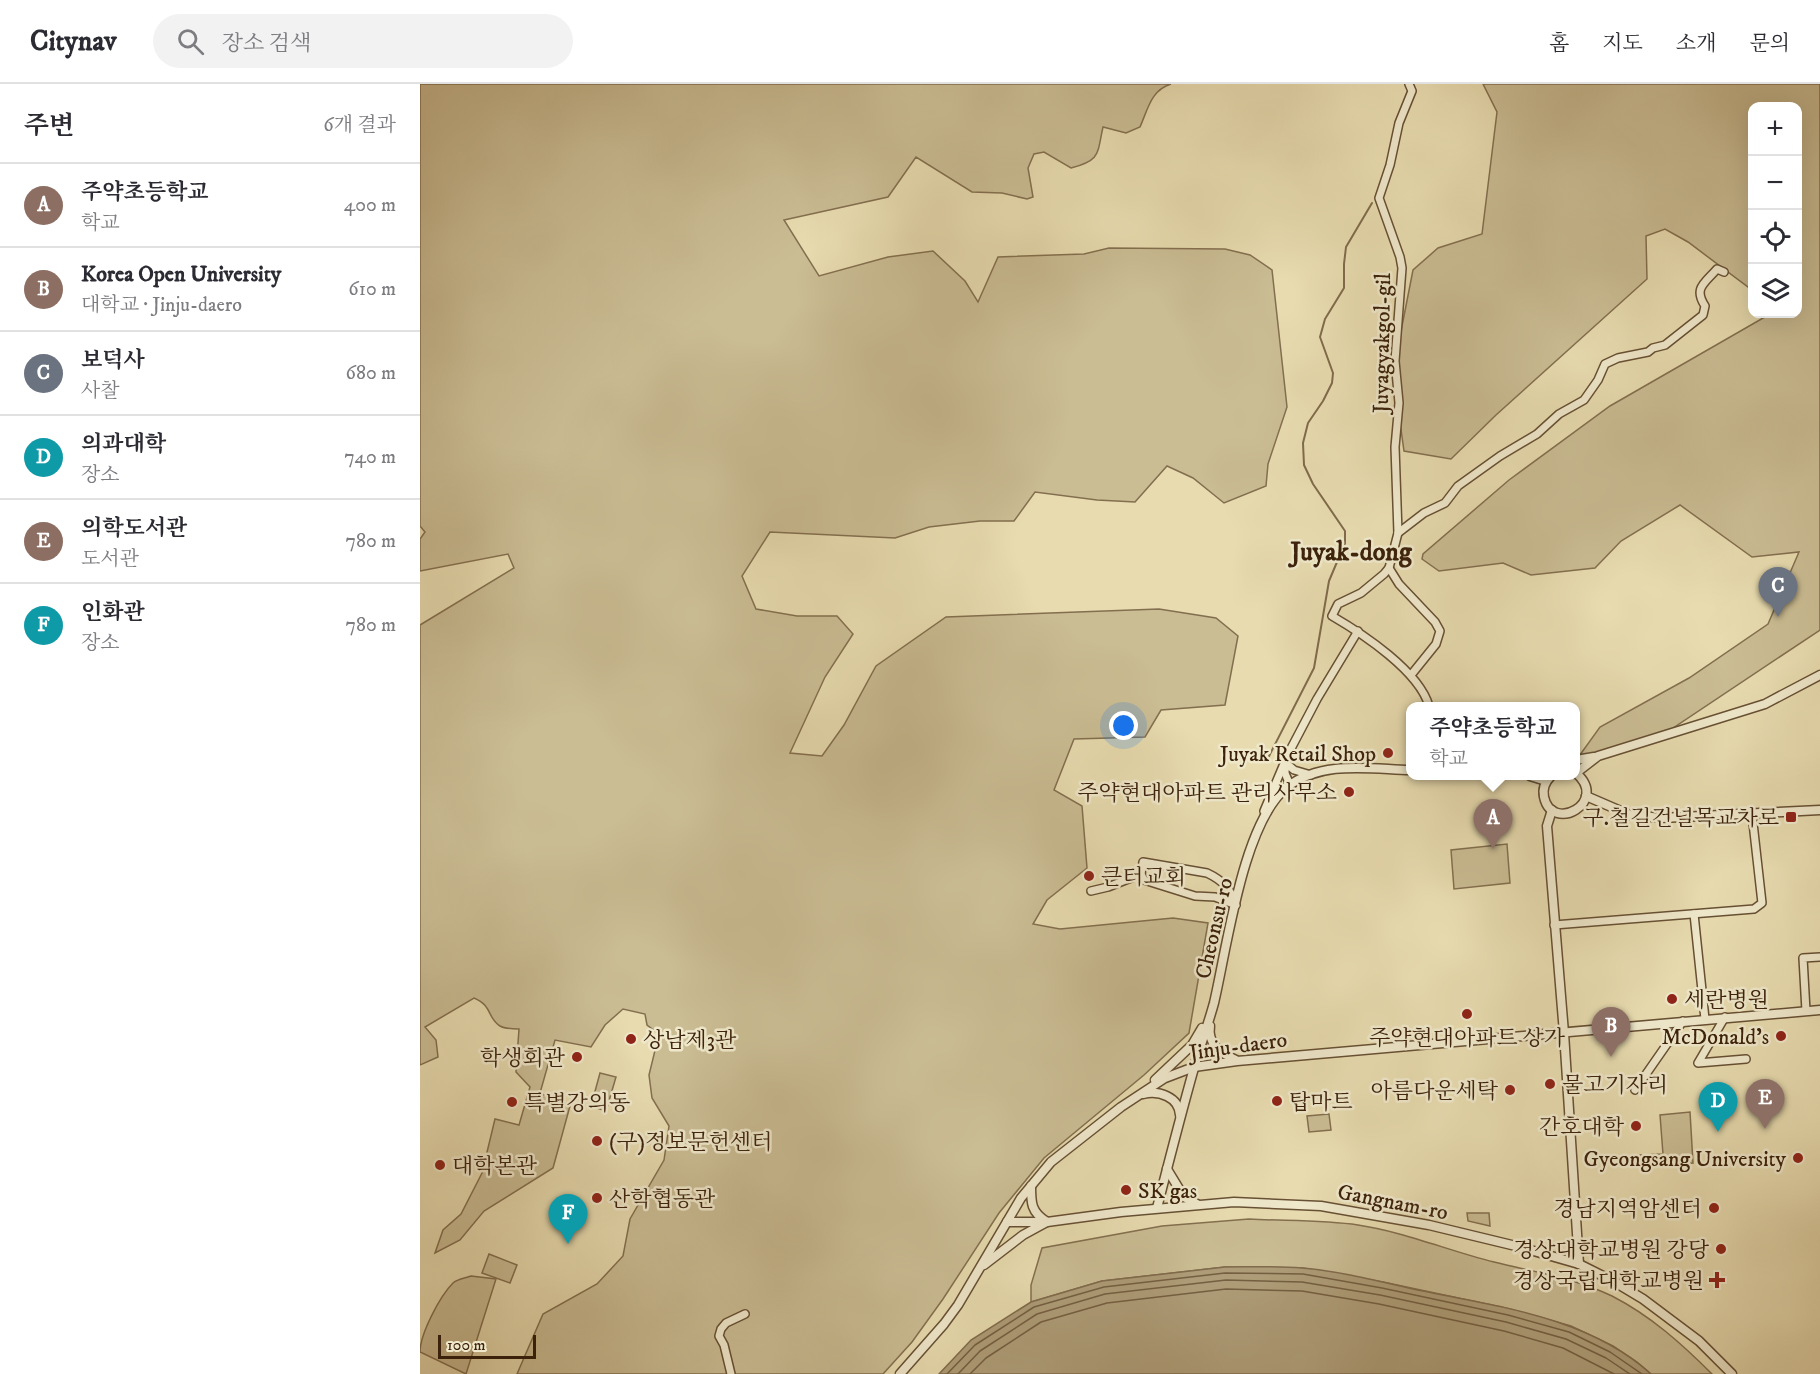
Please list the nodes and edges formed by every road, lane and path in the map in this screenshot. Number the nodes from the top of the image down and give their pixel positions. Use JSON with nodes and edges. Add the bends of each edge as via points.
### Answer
{"nodes":[{"id":1,"x":1411,"y":88,"type":"edge"},
{"id":2,"x":1724,"y":272,"type":"dead end"},
{"id":3,"x":1398,"y":532,"type":"junction"},
{"id":4,"x":1389,"y":568,"type":"junction"},
{"id":5,"x":1358,"y":631,"type":"junction"},
{"id":6,"x":1411,"y":675,"type":"junction"},
{"id":7,"x":1820,"y":675,"type":"edge"},
{"id":8,"x":1427,"y":702,"type":"edge"},
{"id":9,"x":1598,"y":756,"type":"junction"},
{"id":10,"x":1286,"y":758,"type":"junction"},
{"id":11,"x":1580,"y":759,"type":"edge"},
{"id":12,"x":1406,"y":770,"type":"edge"},
{"id":13,"x":1580,"y":770,"type":"edge"},
{"id":14,"x":1311,"y":775,"type":"junction"},
{"id":15,"x":1580,"y":778,"type":"edge"},
{"id":16,"x":1548,"y":780,"type":"edge"},
{"id":17,"x":1290,"y":785,"type":"junction"},
{"id":18,"x":1586,"y":796,"type":"junction"},
{"id":19,"x":1552,"y":810,"type":"junction"},
{"id":20,"x":1820,"y":810,"type":"edge"},
{"id":21,"x":1752,"y":814,"type":"junction"},
{"id":22,"x":1252,"y":844,"type":"junction"},
{"id":23,"x":1141,"y":874,"type":"junction"},
{"id":24,"x":1091,"y":891,"type":"dead end"},
{"id":25,"x":1236,"y":904,"type":"junction"},
{"id":26,"x":1694,"y":914,"type":"junction"},
{"id":27,"x":1554,"y":925,"type":"junction"},
{"id":28,"x":1820,"y":957,"type":"edge"},
{"id":29,"x":1213,"y":1005,"type":"junction"},
{"id":30,"x":1820,"y":1010,"type":"edge"},
{"id":31,"x":1806,"y":1011,"type":"junction"},
{"id":32,"x":1725,"y":1017,"type":"junction"},
{"id":33,"x":1705,"y":1019,"type":"junction"},
{"id":34,"x":1683,"y":1021,"type":"junction"},
{"id":35,"x":1564,"y":1033,"type":"junction"},
{"id":36,"x":1746,"y":1059,"type":"dead end"},
{"id":37,"x":1238,"y":1060,"type":"junction"},
{"id":38,"x":1194,"y":1067,"type":"junction"},
{"id":39,"x":1635,"y":1090,"type":"dead end"},
{"id":40,"x":1134,"y":1098,"type":"junction"},
{"id":41,"x":1181,"y":1119,"type":"junction"},
{"id":42,"x":1167,"y":1169,"type":"junction"},
{"id":43,"x":1031,"y":1186,"type":"junction"},
{"id":44,"x":1198,"y":1204,"type":"junction"},
{"id":45,"x":1157,"y":1208,"type":"junction"},
{"id":46,"x":1007,"y":1222,"type":"junction"},
{"id":47,"x":1047,"y":1222,"type":"junction"},
{"id":48,"x":1579,"y":1264,"type":"junction"},
{"id":49,"x":979,"y":1269,"type":"junction"},
{"id":50,"x":744,"y":1314,"type":"dead end"},
{"id":51,"x":731,"y":1374,"type":"edge"},
{"id":52,"x":900,"y":1374,"type":"edge"},
{"id":53,"x":1732,"y":1374,"type":"edge"}],
"edges":[{"from":1,"to":3,"type":"street","name":"Juyagyakgol-gil","via":[[1379,198],[1402,268],[1395,361],[1399,403],[1395,447]]},
{"from":2,"to":3,"type":"street","via":[[1717,269],[1699,290],[1704,315],[1665,345],[1605,364],[1584,400],[1458,486],[1445,503]]},
{"from":3,"to":4,"type":"street","name":"Juyagyakgol-gil"},
{"from":4,"to":5,"type":"street","via":[[1361,593],[1338,604],[1332,616]]},
{"from":4,"to":6,"type":"street","via":[[1440,631],[1436,644]]},
{"from":5,"to":6,"type":"street"},
{"from":5,"to":10,"type":"street"},
{"from":6,"to":8,"type":"street"},
{"from":7,"to":9,"type":"street","via":[[1765,704]]},
{"from":9,"to":11,"type":"street"},
{"from":9,"to":13,"type":"street"},
{"from":10,"to":14,"type":"street","via":[[1294,770]]},
{"from":10,"to":17,"type":"street","via":[[1285,773]]},
{"from":10,"to":22,"type":"street"},
{"from":12,"to":14,"type":"street","name":"Cheonsu-ro","via":[[1343,768]]},
{"from":14,"to":17,"type":"street","name":"Cheonsu-ro"},
{"from":15,"to":18,"type":"street"},
{"from":16,"to":19,"type":"street","via":[[1543,794]]},
{"from":17,"to":22,"type":"street","name":"Cheonsu-ro","via":[[1267,811]]},
{"from":18,"to":19,"type":"street","via":[[1580,807],[1570,813]]},
{"from":18,"to":21,"type":"street","via":[[1620,812],[1644,817]]},
{"from":19,"to":27,"type":"street","via":[[1547,826]]},
{"from":20,"to":21,"type":"street"},
{"from":21,"to":26,"type":"street","via":[[1762,903],[1754,909]]},
{"from":22,"to":25,"type":"street","name":"Cheonsu-ro"},
{"from":23,"to":24,"type":"street"},
{"from":23,"to":25,"type":"street","via":[[1144,880]]},
{"from":23,"to":25,"type":"street","via":[[1143,862],[1207,873],[1232,892]]},
{"from":25,"to":29,"type":"street","name":"Cheonsu-ro"},
{"from":26,"to":27,"type":"street"},
{"from":26,"to":33,"type":"street"},
{"from":27,"to":35,"type":"street"},
{"from":28,"to":31,"type":"street","via":[[1803,958]]},
{"from":29,"to":37,"type":"street","via":[[1209,1033],[1212,1041],[1224,1054]]},
{"from":29,"to":38,"type":"street","name":"Cheonsu-ro"},
{"from":29,"to":40,"type":"street","via":[[1192,1045]]},
{"from":30,"to":31,"type":"street","name":"Jinju-daero"},
{"from":31,"to":32,"type":"street","name":"Jinju-daero"},
{"from":32,"to":33,"type":"street","name":"Jinju-daero"},
{"from":32,"to":36,"type":"street","via":[[1698,1063]]},
{"from":33,"to":34,"type":"street","name":"Jinju-daero"},
{"from":34,"to":35,"type":"street","name":"Jinju-daero"},
{"from":34,"to":39,"type":"street"},
{"from":35,"to":37,"type":"street","name":"Jinju-daero"},
{"from":35,"to":48,"type":"street"},
{"from":37,"to":38,"type":"street","name":"Jinju-daero"},
{"from":38,"to":40,"type":"street","name":"Jinju-daero","via":[[1165,1078]]},
{"from":38,"to":41,"type":"street","name":"Cheonsu-ro"},
{"from":40,"to":41,"type":"street","via":[[1146,1093],[1164,1095],[1177,1104]]},
{"from":40,"to":43,"type":"street","name":"Jinju-daero","via":[[1051,1162]]},
{"from":41,"to":42,"type":"street","name":"Cheonsu-ro"},
{"from":42,"to":44,"type":"street","via":[[1184,1197]]},
{"from":42,"to":45,"type":"street","name":"Cheonsu-ro"},
{"from":43,"to":46,"type":"street","name":"Jinju-daero"},
{"from":43,"to":47,"type":"street","via":[[1032,1208]]},
{"from":44,"to":45,"type":"street","name":"Gangnam-ro"},
{"from":44,"to":48,"type":"street","name":"Gangnam-ro","via":[[1321,1206],[1440,1228]]},
{"from":45,"to":47,"type":"street","name":"Gangnam-ro"},
{"from":46,"to":47,"type":"street","name":"Gangnam-ro"},
{"from":46,"to":49,"type":"street","name":"Jinju-daero"},
{"from":47,"to":49,"type":"street"},
{"from":48,"to":53,"type":"street","name":"Gangnam-ro","via":[[1643,1299],[1699,1341]]},
{"from":49,"to":52,"type":"street","name":"Jinju-daero","via":[[944,1324]]},
{"from":50,"to":51,"type":"street","via":[[726,1323],[719,1336]]}]}
